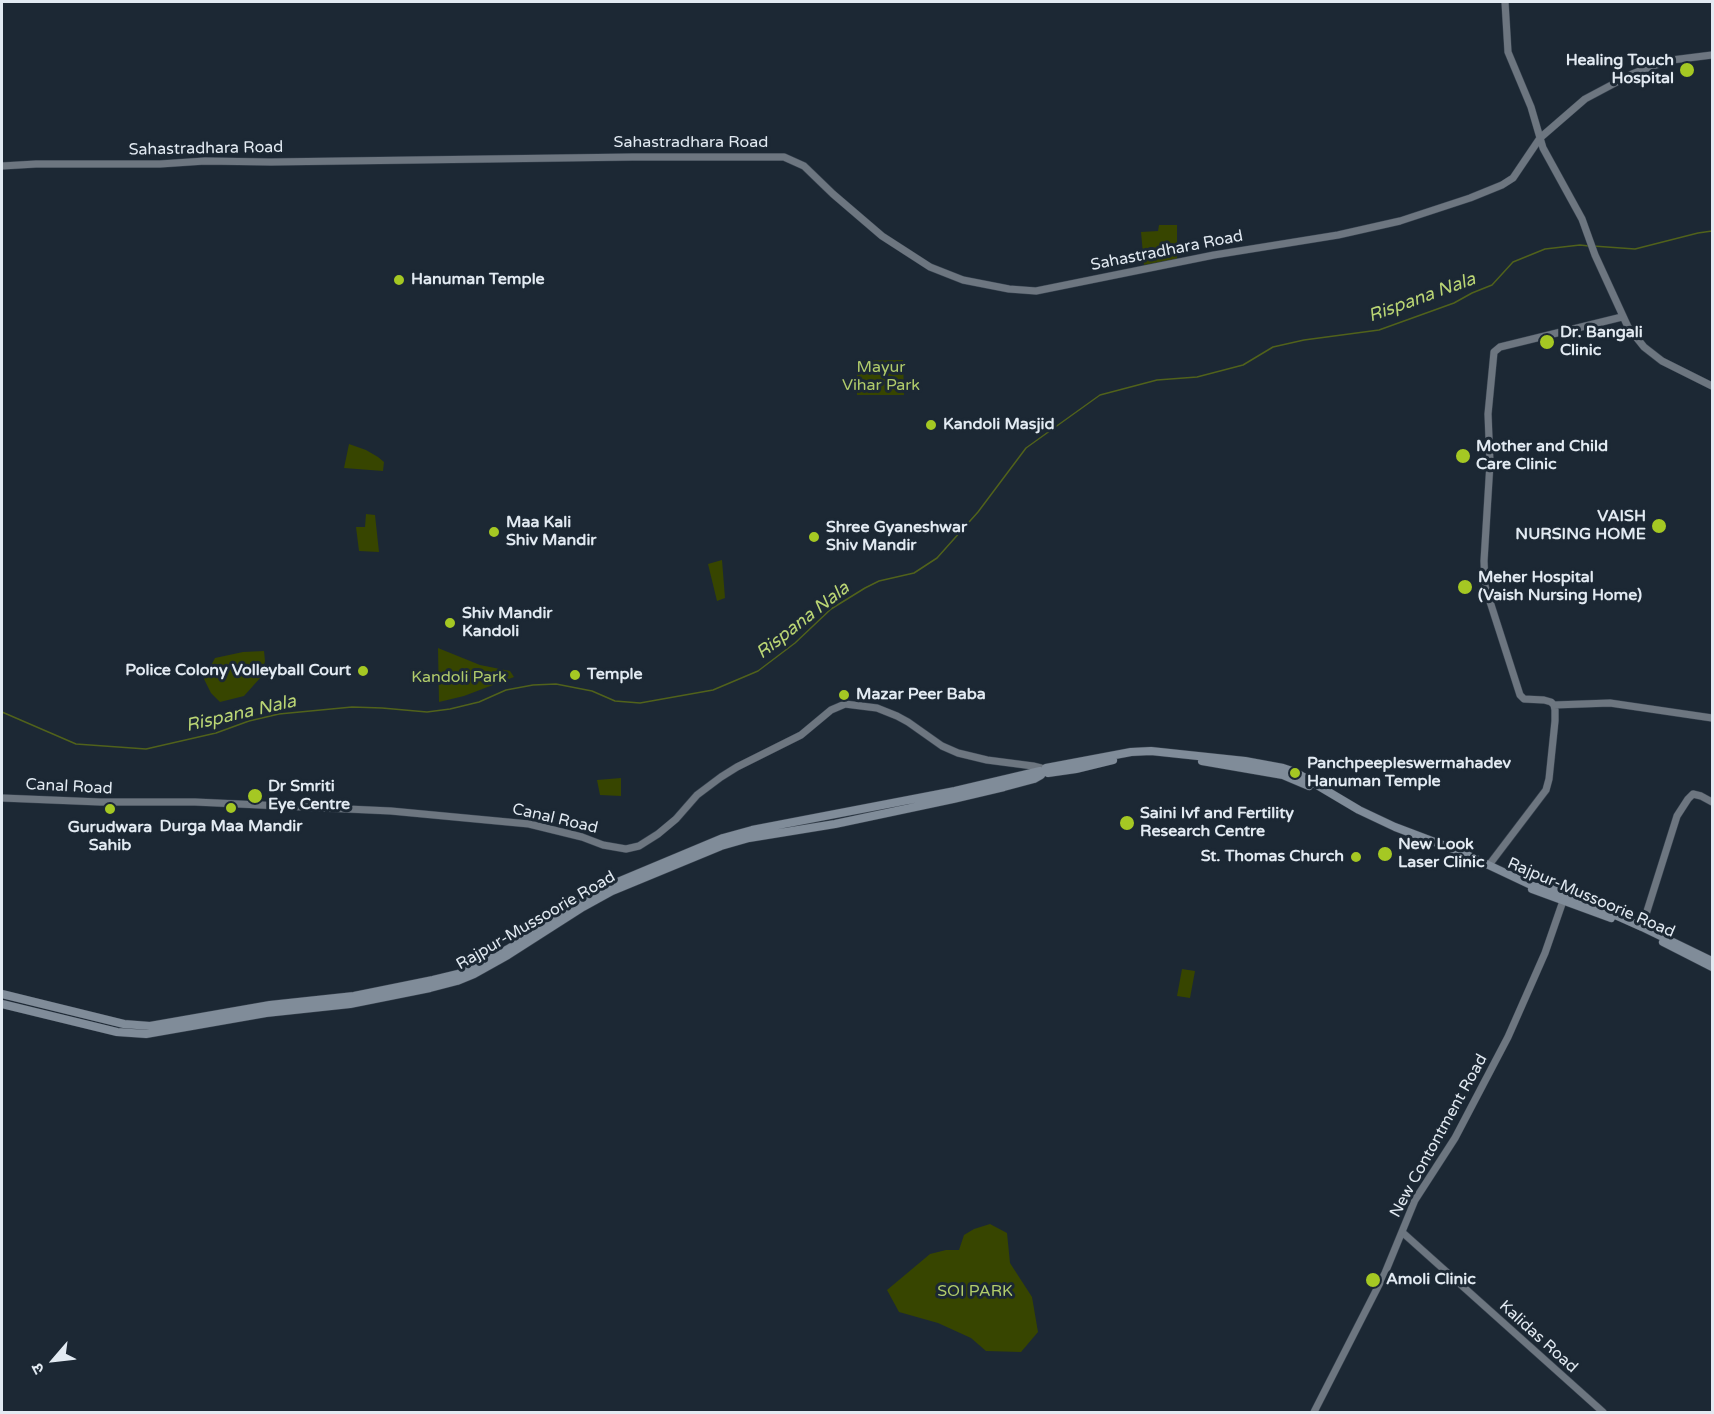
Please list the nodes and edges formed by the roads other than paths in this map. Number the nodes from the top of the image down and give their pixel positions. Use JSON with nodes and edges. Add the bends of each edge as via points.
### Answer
{"nodes":[{"id":1,"x":1505,"y":2,"type":"edge"},
{"id":2,"x":1713,"y":55,"type":"edge"},
{"id":3,"x":1540,"y":138,"type":"junction"},
{"id":4,"x":2,"y":166,"type":"edge"},
{"id":5,"x":1622,"y":316,"type":"junction"},
{"id":6,"x":1713,"y":386,"type":"edge"},
{"id":7,"x":1554,"y":705,"type":"junction"},
{"id":8,"x":1713,"y":718,"type":"edge"},
{"id":9,"x":1043,"y":771,"type":"junction"},
{"id":10,"x":2,"y":798,"type":"edge"},
{"id":11,"x":1713,"y":802,"type":"edge"},
{"id":12,"x":1489,"y":865,"type":"junction"},
{"id":13,"x":1565,"y":900,"type":"junction"},
{"id":14,"x":1642,"y":927,"type":"junction"},
{"id":15,"x":1713,"y":960,"type":"edge"},
{"id":16,"x":1713,"y":967,"type":"edge"},
{"id":17,"x":2,"y":994,"type":"edge"},
{"id":18,"x":2,"y":1004,"type":"edge"},
{"id":19,"x":1402,"y":1232,"type":"junction"},
{"id":20,"x":1314,"y":1413,"type":"edge"},
{"id":21,"x":1603,"y":1413,"type":"edge"}],
"edges":[{"from":1,"to":3,"type":"street","via":[[1508,52]]},
{"from":2,"to":3,"type":"street","name":"Sahastradhara Road","via":[[1672,60],[1632,74],[1585,99]]},
{"from":3,"to":4,"type":"street","name":"Sahastradhara Road","via":[[1510,181],[1400,221],[1036,291],[963,280],[930,267],[882,236],[804,166],[784,157]]},
{"from":3,"to":5,"type":"street","via":[[1582,219]]},
{"from":5,"to":6,"type":"street","via":[[1635,337],[1662,362]]},
{"from":5,"to":7,"type":"street","via":[[1500,347],[1494,355],[1488,414],[1485,586],[1520,695]]},
{"from":7,"to":8,"type":"street","via":[[1617,704]]},
{"from":7,"to":12,"type":"street","via":[[1556,722],[1546,790]]},
{"from":9,"to":10,"type":"street","name":"Canal Road","via":[[1033,765],[958,753],[897,716],[877,708],[845,704],[831,710],[801,735],[722,777],[648,842],[633,848],[603,845],[529,824],[391,811]]},
{"from":9,"to":12,"type":"main road","name":"Rajpur-Mussoorie Road","via":[[1139,751],[1276,767],[1295,772],[1376,819]]},
{"from":9,"to":13,"type":"main road","name":"Rajpur-Mussoorie Road","via":[[1076,769],[1148,753],[1282,774],[1403,835]]},
{"from":9,"to":17,"type":"main road","name":"Rajpur-Mussoorie Road","via":[[723,838],[613,884],[508,949],[458,974],[433,980],[354,996],[270,1005],[150,1026],[124,1024]]},
{"from":9,"to":18,"type":"main road","name":"Rajpur-Mussoorie Road","via":[[1034,779],[953,799],[721,846],[612,891],[508,956],[457,981],[430,988],[350,1004],[266,1013],[146,1034],[117,1032]]},
{"from":11,"to":14,"type":"street","via":[[1693,795],[1677,816]]},
{"from":12,"to":13,"type":"main road","name":"Rajpur-Mussoorie Road","via":[[1535,887],[1545,887]]},
{"from":13,"to":14,"type":"main road","name":"Rajpur-Mussoorie Road"},
{"from":13,"to":16,"type":"main road","name":"Rajpur-Mussoorie Road"},
{"from":13,"to":19,"type":"street","name":"New Contontment Road","via":[[1516,1020],[1455,1138],[1421,1190]]},
{"from":14,"to":15,"type":"main road","name":"Rajpur-Mussoorie Road"},
{"from":19,"to":20,"type":"street","name":"New Contontment Road"},
{"from":19,"to":21,"type":"street","name":"Kalidas Road"}]}
